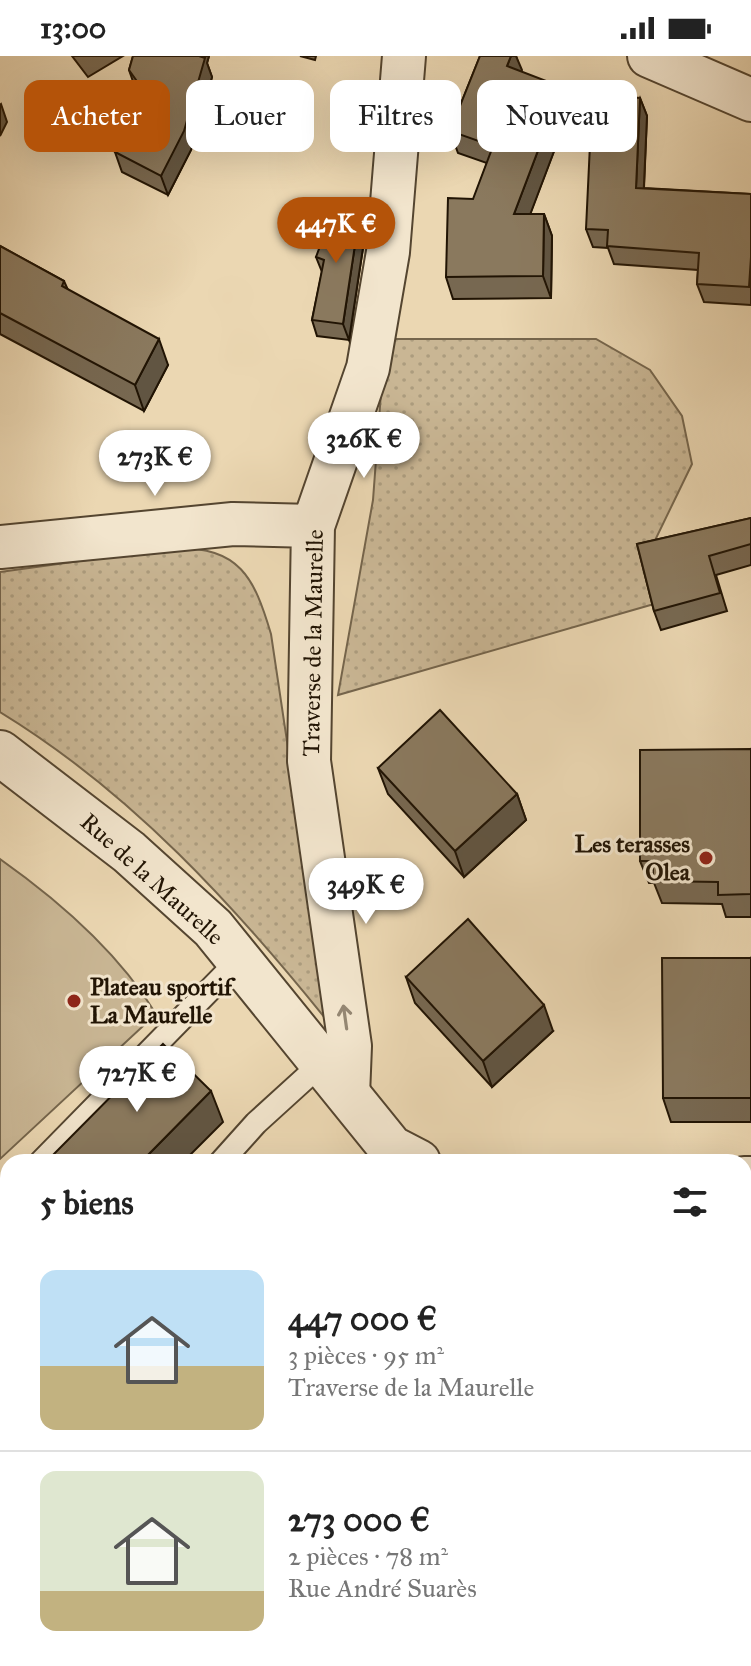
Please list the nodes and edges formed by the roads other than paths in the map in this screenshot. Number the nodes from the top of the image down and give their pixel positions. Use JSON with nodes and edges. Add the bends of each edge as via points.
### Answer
{"nodes":[{"id":1,"x":404,"y":56,"type":"edge"},
{"id":2,"x":649,"y":56,"type":"edge"},
{"id":3,"x":751,"y":100,"type":"edge"},
{"id":4,"x":313,"y":526,"type":"junction"},
{"id":5,"x":0,"y":547,"type":"edge"},
{"id":6,"x":0,"y":753,"type":"edge"},
{"id":7,"x":238,"y":961,"type":"junction"},
{"id":8,"x":335,"y":1079,"type":"junction"},
{"id":9,"x":49,"y":1154,"type":"edge"},
{"id":10,"x":228,"y":1154,"type":"edge"},
{"id":11,"x":393,"y":1154,"type":"edge"}],
"edges":[{"from":1,"to":4,"type":"street","name":"Traverse de la Maurelle","via":[[388,252],[368,368]]},
{"from":2,"to":3,"type":"street"},
{"from":4,"to":5,"type":"street","via":[[233,524]]},
{"from":8,"to":4,"type":"street","name":"Traverse de la Maurelle","one_way":true,"via":[[350,1046],[309,761]]},
{"from":6,"to":7,"type":"street","name":"Rue de la Maurelle","via":[[129,852],[213,928]]},
{"from":7,"to":8,"type":"street","name":"Rue de la Maurelle"},
{"from":7,"to":9,"type":"lane"},
{"from":8,"to":10,"type":"lane","via":[[256,1123]]},
{"from":8,"to":11,"type":"street","name":"Rue de la Maurelle"}]}
